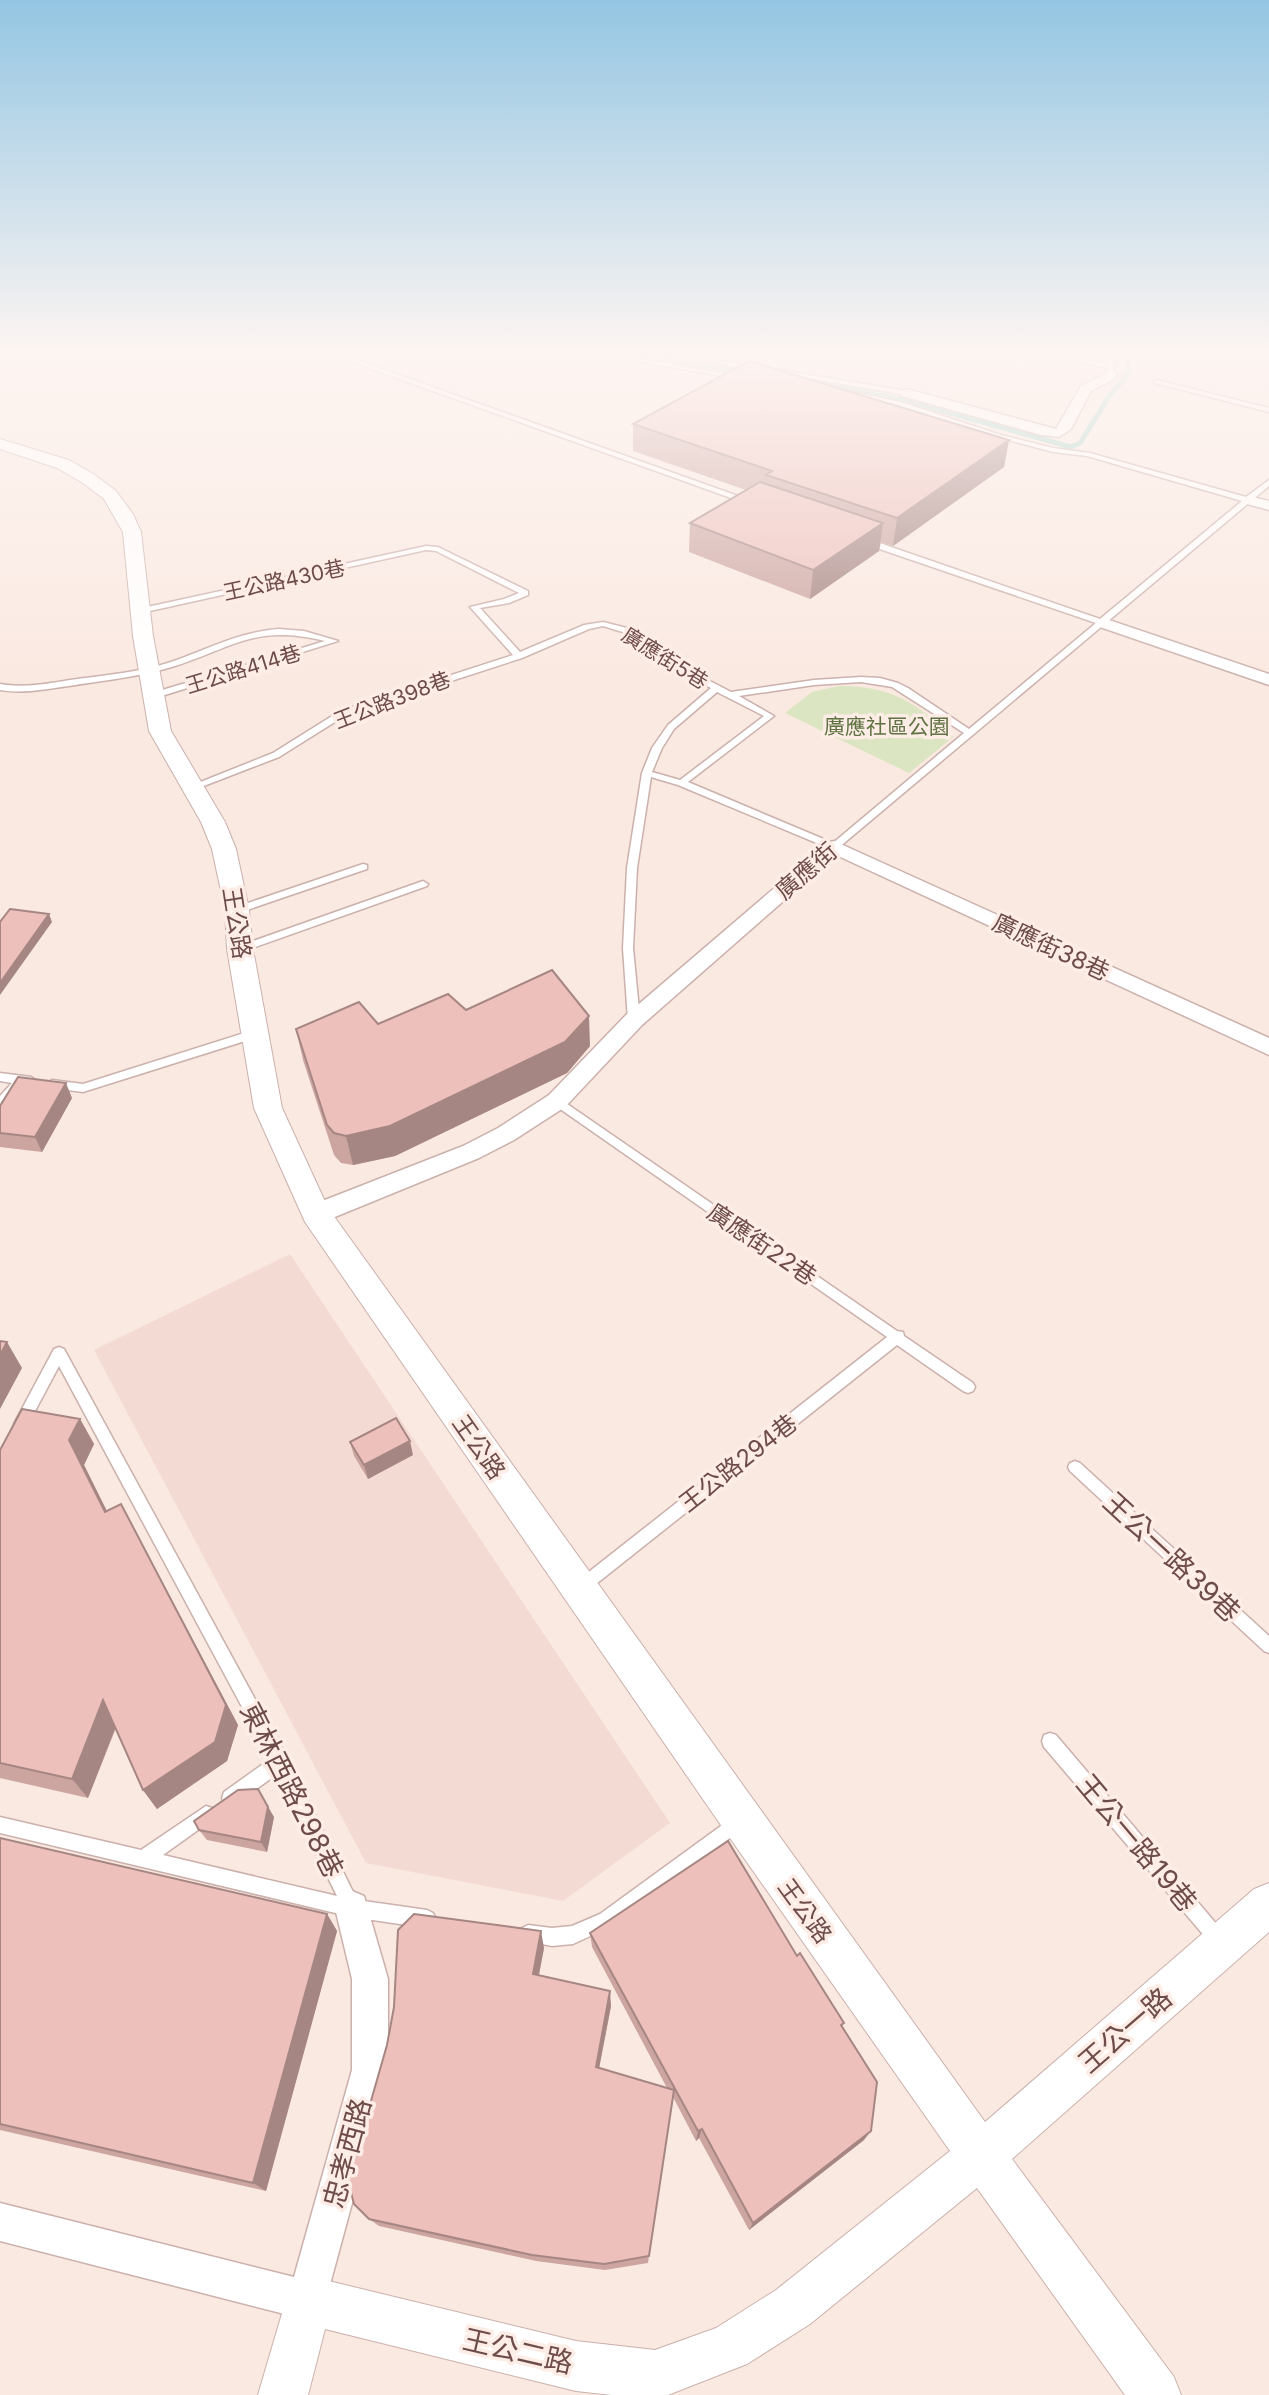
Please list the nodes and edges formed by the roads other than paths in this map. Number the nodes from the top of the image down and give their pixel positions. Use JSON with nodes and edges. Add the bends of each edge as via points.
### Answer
{"nodes":[{"id":1,"x":66,"y":466,"type":"edge"},
{"id":2,"x":649,"y":466,"type":"edge"},
{"id":3,"x":1129,"y":466,"type":"edge"},
{"id":4,"x":1269,"y":482,"type":"edge"},
{"id":5,"x":1248,"y":500,"type":"junction"},
{"id":6,"x":752,"y":502,"type":"edge"},
{"id":7,"x":1269,"y":506,"type":"edge"},
{"id":8,"x":856,"y":538,"type":"edge"},
{"id":9,"x":141,"y":611,"type":"junction"},
{"id":10,"x":1103,"y":622,"type":"junction"},
{"id":11,"x":519,"y":656,"type":"junction"},
{"id":12,"x":149,"y":671,"type":"junction"},
{"id":13,"x":1269,"y":680,"type":"edge"},
{"id":14,"x":0,"y":687,"type":"edge"},
{"id":15,"x":715,"y":689,"type":"junction"},
{"id":16,"x":728,"y":695,"type":"junction"},
{"id":17,"x":152,"y":696,"type":"junction"},
{"id":18,"x":968,"y":732,"type":"junction"},
{"id":19,"x":648,"y":773,"type":"junction"},
{"id":20,"x":681,"y":783,"type":"junction"},
{"id":21,"x":193,"y":787,"type":"junction"},
{"id":22,"x":834,"y":847,"type":"junction"},
{"id":23,"x":363,"y":867,"type":"dead end"},
{"id":24,"x":423,"y":884,"type":"dead end"},
{"id":25,"x":237,"y":910,"type":"junction"},
{"id":26,"x":240,"y":949,"type":"junction"},
{"id":27,"x":634,"y":1020,"type":"junction"},
{"id":28,"x":257,"y":1033,"type":"junction"},
{"id":29,"x":1269,"y":1047,"type":"edge"},
{"id":30,"x":0,"y":1077,"type":"edge"},
{"id":31,"x":18,"y":1080,"type":"junction"},
{"id":32,"x":557,"y":1101,"type":"junction"},
{"id":33,"x":0,"y":1105,"type":"edge"},
{"id":34,"x":316,"y":1214,"type":"junction"},
{"id":35,"x":898,"y":1336,"type":"junction"},
{"id":36,"x":59,"y":1353,"type":"joint"},
{"id":37,"x":968,"y":1387,"type":"dead end"},
{"id":38,"x":13,"y":1439,"type":"edge"},
{"id":39,"x":1075,"y":1467,"type":"dead end"},
{"id":40,"x":578,"y":1589,"type":"junction"},
{"id":41,"x":1269,"y":1646,"type":"edge"},
{"id":42,"x":1050,"y":1741,"type":"dead end"},
{"id":43,"x":280,"y":1762,"type":"junction"},
{"id":44,"x":740,"y":1821,"type":"junction"},
{"id":45,"x":0,"y":1825,"type":"edge"},
{"id":46,"x":144,"y":1858,"type":"junction"},
{"id":47,"x":1269,"y":1904,"type":"edge"},
{"id":48,"x":352,"y":1908,"type":"junction"},
{"id":49,"x":446,"y":1922,"type":"edge"},
{"id":50,"x":512,"y":1931,"type":"edge"},
{"id":51,"x":1223,"y":1945,"type":"junction"},
{"id":52,"x":980,"y":2155,"type":"junction"},
{"id":53,"x":0,"y":2222,"type":"edge"},
{"id":54,"x":308,"y":2300,"type":"junction"},
{"id":55,"x":283,"y":2395,"type":"edge"},
{"id":56,"x":1156,"y":2395,"type":"edge"}],
"edges":[{"from":1,"to":9,"type":"street","name":"王公路","via":[[110,495],[124,514],[132,533]]},
{"from":2,"to":6,"type":"lane"},
{"from":3,"to":5,"type":"lane"},
{"from":4,"to":5,"type":"lane","name":"廣應街"},
{"from":5,"to":7,"type":"street"},
{"from":5,"to":10,"type":"lane","name":"廣應街"},
{"from":8,"to":10,"type":"lane"},
{"from":9,"to":11,"type":"lane","name":"王公路430巷","via":[[438,549],[525,593],[474,607]]},
{"from":9,"to":12,"type":"street","name":"王公路"},
{"from":10,"to":13,"type":"street"},
{"from":10,"to":18,"type":"lane","name":"廣應街"},
{"from":11,"to":15,"type":"lane","name":"廣應街5巷","via":[[587,626],[603,624],[632,632],[663,660]]},
{"from":11,"to":21,"type":"lane","name":"王公路398巷","via":[[343,713],[276,755]]},
{"from":12,"to":14,"type":"lane","via":[[43,687]]},
{"from":12,"to":17,"type":"street","name":"王公路"},
{"from":12,"to":17,"type":"lane","name":"王公路414巷","via":[[259,631],[282,630],[334,641]]},
{"from":15,"to":16,"type":"lane","name":"廣應街5巷"},
{"from":15,"to":19,"type":"lane","via":[[671,727]]},
{"from":16,"to":18,"type":"lane","via":[[872,679],[894,685]]},
{"from":16,"to":20,"type":"lane","name":"廣應街5巷","via":[[770,716]]},
{"from":17,"to":21,"type":"street","name":"王公路","via":[[160,731]]},
{"from":18,"to":22,"type":"lane","name":"廣應街"},
{"from":19,"to":20,"type":"lane"},
{"from":19,"to":27,"type":"lane","via":[[632,868],[628,948]]},
{"from":20,"to":22,"type":"lane"},
{"from":21,"to":25,"type":"street","name":"王公路","via":[[224,849]]},
{"from":22,"to":27,"type":"street","name":"廣應街"},
{"from":22,"to":29,"type":"street","name":"廣應街38巷"},
{"from":23,"to":25,"type":"lane"},
{"from":24,"to":26,"type":"lane"},
{"from":25,"to":26,"type":"street","name":"王公路"},
{"from":26,"to":28,"type":"street","name":"王公路"},
{"from":27,"to":32,"type":"street","name":"廣應街"},
{"from":28,"to":31,"type":"lane","via":[[83,1088]]},
{"from":28,"to":34,"type":"street","name":"王公路","via":[[268,1108]]},
{"from":30,"to":31,"type":"lane"},
{"from":31,"to":33,"type":"lane"},
{"from":32,"to":34,"type":"street","name":"廣應街","via":[[471,1152]]},
{"from":32,"to":35,"type":"lane","name":"廣應街22巷"},
{"from":34,"to":40,"type":"street","name":"王公路"},
{"from":35,"to":37,"type":"lane","name":"廣應街22巷"},
{"from":35,"to":40,"type":"lane","name":"王公路294巷"},
{"from":36,"to":38,"type":"lane"},
{"from":36,"to":43,"type":"lane","name":"東林西路298巷"},
{"from":39,"to":41,"type":"lane","name":"王公一路39巷"},
{"from":40,"to":44,"type":"street","name":"王公路"},
{"from":42,"to":51,"type":"lane","name":"王公一路19巷"},
{"from":43,"to":46,"type":"lane"},
{"from":43,"to":48,"type":"lane","name":"東林西路298巷"},
{"from":44,"to":50,"type":"lane","via":[[607,1920],[573,1935]]},
{"from":44,"to":52,"type":"street","name":"王公路"},
{"from":45,"to":46,"type":"lane","name":"東林西路298巷"},
{"from":46,"to":48,"type":"lane","name":"東林西路298巷"},
{"from":47,"to":51,"type":"street","name":"王公一路"},
{"from":48,"to":49,"type":"lane"},
{"from":48,"to":54,"type":"street","name":"忠孝西路","via":[[370,1979],[370,2070]]},
{"from":51,"to":52,"type":"street","name":"王公一路"},
{"from":52,"to":54,"type":"street","name":"王公二路","via":[[793,2307],[730,2347],[655,2375],[576,2366]]},
{"from":52,"to":56,"type":"street","name":"王公路"},
{"from":53,"to":54,"type":"street","name":"王公二路"},
{"from":54,"to":55,"type":"street","name":"忠孝西路"}]}
